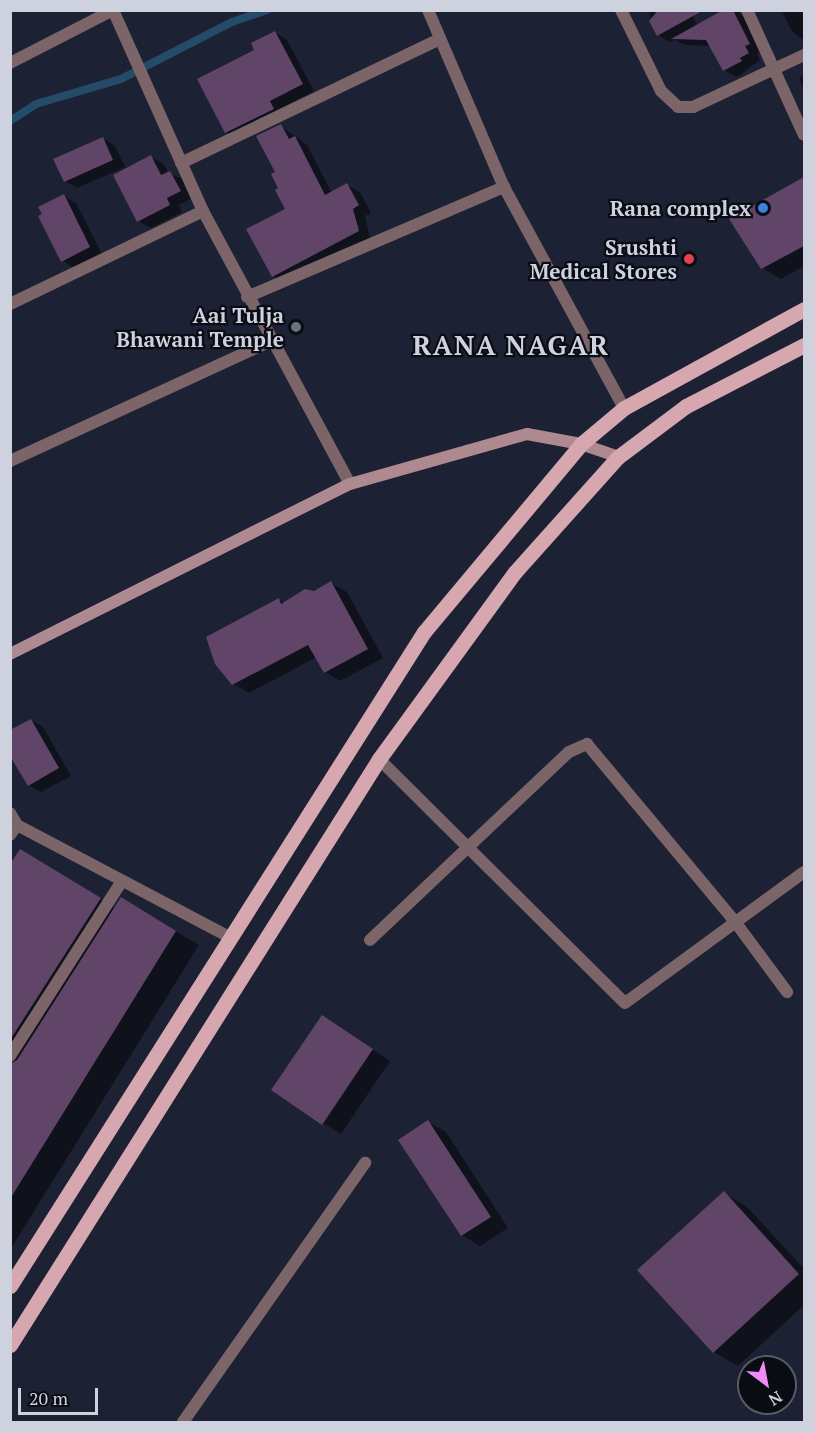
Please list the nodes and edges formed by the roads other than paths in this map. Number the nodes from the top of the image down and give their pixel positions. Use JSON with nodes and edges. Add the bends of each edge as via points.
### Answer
{"nodes":[{"id":1,"x":428,"y":10,"type":"edge"},
{"id":2,"x":621,"y":10,"type":"edge"},
{"id":3,"x":747,"y":10,"type":"edge"},
{"id":4,"x":113,"y":11,"type":"edge"},
{"id":5,"x":440,"y":39,"type":"junction"},
{"id":6,"x":804,"y":55,"type":"edge"},
{"id":7,"x":10,"y":63,"type":"edge"},
{"id":8,"x":774,"y":71,"type":"junction"},
{"id":9,"x":804,"y":135,"type":"edge"},
{"id":10,"x":181,"y":163,"type":"junction"},
{"id":11,"x":504,"y":187,"type":"junction"},
{"id":12,"x":203,"y":211,"type":"junction"},
{"id":13,"x":248,"y":297,"type":"junction"},
{"id":14,"x":10,"y":304,"type":"edge"},
{"id":15,"x":804,"y":309,"type":"edge"},
{"id":16,"x":271,"y":341,"type":"junction"},
{"id":17,"x":804,"y":345,"type":"edge"},
{"id":18,"x":624,"y":408,"type":"junction"},
{"id":19,"x":581,"y":444,"type":"junction"},
{"id":20,"x":618,"y":457,"type":"junction"},
{"id":21,"x":10,"y":461,"type":"edge"},
{"id":22,"x":350,"y":484,"type":"junction"},
{"id":23,"x":10,"y":654,"type":"edge"},
{"id":24,"x":379,"y":759,"type":"junction"},
{"id":25,"x":13,"y":824,"type":"edge"},
{"id":26,"x":467,"y":846,"type":"junction"},
{"id":27,"x":804,"y":872,"type":"edge"},
{"id":28,"x":122,"y":881,"type":"junction"},
{"id":29,"x":736,"y":923,"type":"junction"},
{"id":30,"x":229,"y":937,"type":"junction"},
{"id":31,"x":370,"y":940,"type":"dead end"},
{"id":32,"x":787,"y":992,"type":"dead end"},
{"id":33,"x":10,"y":1056,"type":"edge"},
{"id":34,"x":364,"y":1163,"type":"dead end"},
{"id":35,"x":10,"y":1286,"type":"edge"},
{"id":36,"x":10,"y":1345,"type":"edge"},
{"id":37,"x":183,"y":1422,"type":"edge"}],
"edges":[{"from":1,"to":5,"type":"street"},
{"from":2,"to":8,"type":"street","via":[[661,90],[678,108],[693,107]]},
{"from":3,"to":8,"type":"street"},
{"from":4,"to":7,"type":"street"},
{"from":4,"to":10,"type":"street"},
{"from":5,"to":10,"type":"street"},
{"from":5,"to":11,"type":"street"},
{"from":6,"to":8,"type":"street"},
{"from":8,"to":9,"type":"street"},
{"from":10,"to":12,"type":"street"},
{"from":11,"to":13,"type":"street"},
{"from":11,"to":18,"type":"street"},
{"from":12,"to":13,"type":"street"},
{"from":12,"to":14,"type":"street"},
{"from":13,"to":16,"type":"street"},
{"from":15,"to":18,"type":"main road"},
{"from":16,"to":21,"type":"street"},
{"from":16,"to":22,"type":"street"},
{"from":17,"to":20,"type":"main road","via":[[686,406]]},
{"from":18,"to":19,"type":"main road"},
{"from":19,"to":20,"type":"street"},
{"from":19,"to":22,"type":"street","via":[[527,434]]},
{"from":19,"to":30,"type":"main road","via":[[424,632]]},
{"from":20,"to":24,"type":"main road","via":[[515,572]]},
{"from":22,"to":23,"type":"street"},
{"from":24,"to":26,"type":"street"},
{"from":24,"to":36,"type":"main road"},
{"from":25,"to":28,"type":"street"},
{"from":26,"to":29,"type":"street","via":[[626,1003]]},
{"from":26,"to":29,"type":"street","via":[[569,752],[587,744]]},
{"from":26,"to":31,"type":"street"},
{"from":27,"to":29,"type":"street"},
{"from":28,"to":30,"type":"street"},
{"from":28,"to":33,"type":"street"},
{"from":29,"to":32,"type":"street"},
{"from":30,"to":35,"type":"main road"},
{"from":34,"to":37,"type":"street"}]}
